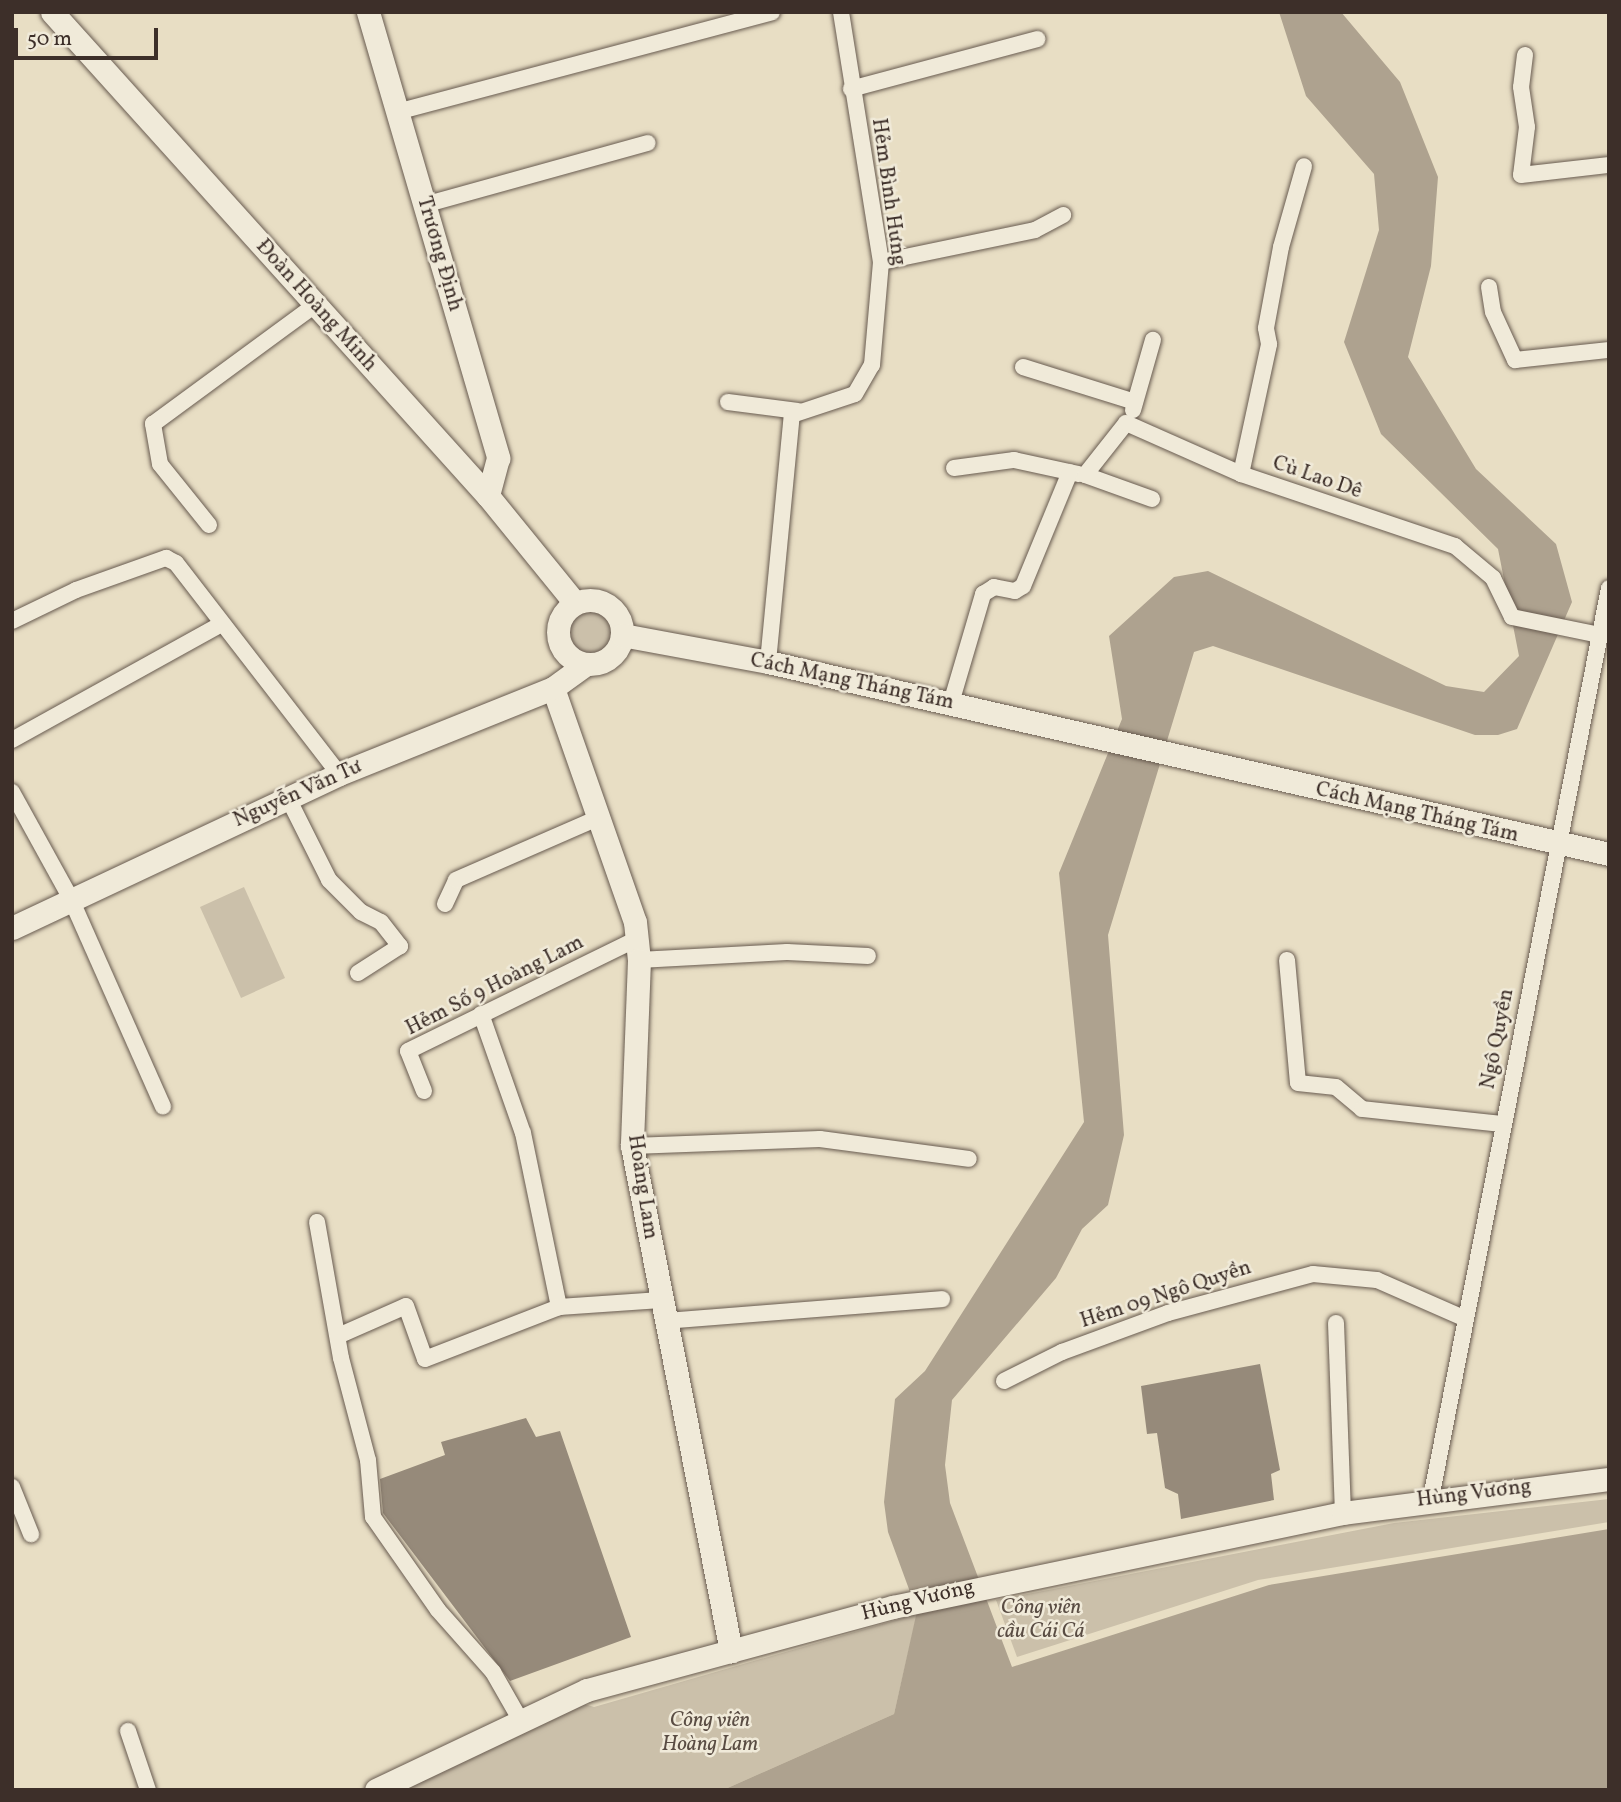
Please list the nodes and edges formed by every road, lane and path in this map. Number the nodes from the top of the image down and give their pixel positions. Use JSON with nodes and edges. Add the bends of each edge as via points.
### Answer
{"nodes":[{"id":1,"x":52,"y":12,"type":"edge"},
{"id":2,"x":369,"y":12,"type":"edge"},
{"id":3,"x":772,"y":12,"type":"edge"},
{"id":4,"x":841,"y":12,"type":"edge"},
{"id":5,"x":1037,"y":39,"type":"dead end"},
{"id":6,"x":1525,"y":55,"type":"dead end"},
{"id":7,"x":851,"y":89,"type":"junction"},
{"id":8,"x":397,"y":111,"type":"junction"},
{"id":9,"x":648,"y":143,"type":"dead end"},
{"id":10,"x":1609,"y":165,"type":"edge"},
{"id":11,"x":1304,"y":166,"type":"dead end"},
{"id":12,"x":424,"y":205,"type":"junction"},
{"id":13,"x":1063,"y":215,"type":"dead end"},
{"id":14,"x":881,"y":262,"type":"junction"},
{"id":15,"x":1489,"y":287,"type":"dead end"},
{"id":16,"x":315,"y":305,"type":"junction"},
{"id":17,"x":1153,"y":340,"type":"dead end"},
{"id":18,"x":1609,"y":350,"type":"edge"},
{"id":19,"x":1023,"y":367,"type":"dead end"},
{"id":20,"x":1135,"y":401,"type":"junction"},
{"id":21,"x":728,"y":402,"type":"dead end"},
{"id":22,"x":797,"y":411,"type":"junction"},
{"id":23,"x":1129,"y":423,"type":"junction"},
{"id":24,"x":954,"y":468,"type":"dead end"},
{"id":25,"x":1078,"y":474,"type":"junction"},
{"id":26,"x":1241,"y":474,"type":"junction"},
{"id":27,"x":488,"y":496,"type":"junction"},
{"id":28,"x":1152,"y":499,"type":"dead end"},
{"id":29,"x":209,"y":524,"type":"dead end"},
{"id":30,"x":1609,"y":588,"type":"edge"},
{"id":31,"x":575,"y":603,"type":"junction"},
{"id":32,"x":12,"y":621,"type":"edge"},
{"id":33,"x":221,"y":624,"type":"junction"},
{"id":34,"x":622,"y":635,"type":"junction"},
{"id":35,"x":1600,"y":635,"type":"junction"},
{"id":36,"x":768,"y":662,"type":"junction"},
{"id":37,"x":585,"y":664,"type":"junction"},
{"id":38,"x":553,"y":688,"type":"junction"},
{"id":39,"x":951,"y":703,"type":"junction"},
{"id":40,"x":12,"y":740,"type":"edge"},
{"id":41,"x":339,"y":774,"type":"junction"},
{"id":42,"x":12,"y":792,"type":"edge"},
{"id":43,"x":288,"y":798,"type":"junction"},
{"id":44,"x":598,"y":818,"type":"junction"},
{"id":45,"x":1556,"y":846,"type":"junction"},
{"id":46,"x":1609,"y":854,"type":"edge"},
{"id":47,"x":71,"y":899,"type":"junction"},
{"id":48,"x":445,"y":904,"type":"dead end"},
{"id":49,"x":12,"y":928,"type":"edge"},
{"id":50,"x":638,"y":949,"type":"junction"},
{"id":51,"x":868,"y":956,"type":"dead end"},
{"id":52,"x":1287,"y":960,"type":"dead end"},
{"id":53,"x":358,"y":973,"type":"dead end"},
{"id":54,"x":481,"y":1014,"type":"junction"},
{"id":55,"x":424,"y":1091,"type":"dead end"},
{"id":56,"x":163,"y":1107,"type":"dead end"},
{"id":57,"x":1503,"y":1124,"type":"junction"},
{"id":58,"x":632,"y":1146,"type":"junction"},
{"id":59,"x":969,"y":1159,"type":"dead end"},
{"id":60,"x":317,"y":1222,"type":"dead end"},
{"id":61,"x":942,"y":1299,"type":"dead end"},
{"id":62,"x":559,"y":1307,"type":"junction"},
{"id":63,"x":663,"y":1310,"type":"junction"},
{"id":64,"x":1466,"y":1319,"type":"junction"},
{"id":65,"x":1336,"y":1323,"type":"dead end"},
{"id":66,"x":338,"y":1336,"type":"junction"},
{"id":67,"x":1004,"y":1381,"type":"dead end"},
{"id":68,"x":1609,"y":1479,"type":"edge"},
{"id":69,"x":12,"y":1487,"type":"edge"},
{"id":70,"x":1431,"y":1498,"type":"junction"},
{"id":71,"x":1343,"y":1513,"type":"junction"},
{"id":72,"x":31,"y":1534,"type":"dead end"},
{"id":73,"x":731,"y":1651,"type":"junction"},
{"id":74,"x":521,"y":1721,"type":"junction"},
{"id":75,"x":128,"y":1731,"type":"dead end"},
{"id":76,"x":148,"y":1790,"type":"edge"},
{"id":77,"x":376,"y":1790,"type":"edge"}],
"edges":[{"from":1,"to":16,"type":"street","name":"Đoàn Hoàng Minh"},
{"from":2,"to":8,"type":"street","name":"Trương Định"},
{"from":3,"to":8,"type":"street"},
{"from":4,"to":7,"type":"street","name":"Hẻm Bình Hưng"},
{"from":5,"to":7,"type":"street"},
{"from":6,"to":10,"type":"street","via":[[1521,87],[1527,127],[1521,175]]},
{"from":7,"to":14,"type":"street","name":"Hẻm Bình Hưng"},
{"from":8,"to":12,"type":"street","name":"Trương Định"},
{"from":9,"to":12,"type":"street"},
{"from":11,"to":26,"type":"street","via":[[1281,247],[1266,328],[1269,344]]},
{"from":12,"to":27,"type":"street","name":"Trương Định","via":[[498,458]]},
{"from":13,"to":14,"type":"street","via":[[1024,232]]},
{"from":14,"to":22,"type":"street","name":"Hẻm Bình Hưng","via":[[872,365],[855,394]]},
{"from":15,"to":18,"type":"street","via":[[1493,312],[1515,360]]},
{"from":16,"to":27,"type":"street","name":"Đoàn Hoàng Minh"},
{"from":16,"to":29,"type":"street","via":[[153,424],[160,464]]},
{"from":17,"to":20,"type":"street"},
{"from":19,"to":20,"type":"street"},
{"from":20,"to":23,"type":"street"},
{"from":21,"to":22,"type":"street"},
{"from":22,"to":36,"type":"street","via":[[787,444]]},
{"from":23,"to":25,"type":"street"},
{"from":23,"to":26,"type":"street","name":"Cù Lao Dê"},
{"from":24,"to":25,"type":"street","via":[[1014,460]]},
{"from":25,"to":28,"type":"street"},
{"from":25,"to":39,"type":"street","via":[[1023,586],[1015,591],[994,587],[983,594]]},
{"from":26,"to":35,"type":"street","name":"Cù Lao Dê","via":[[1455,546],[1493,578],[1512,617]]},
{"from":27,"to":31,"type":"street","name":"Đoàn Hoàng Minh"},
{"from":30,"to":35,"type":"street","name":"Ngô Quyền"},
{"from":31,"to":34,"type":"street","via":[[608,606]]},
{"from":31,"to":37,"type":"street","via":[[561,617],[557,637],[566,655]]},
{"from":32,"to":33,"type":"street","via":[[100,580],[166,558],[176,563]]},
{"from":33,"to":40,"type":"street"},
{"from":33,"to":41,"type":"street"},
{"from":34,"to":36,"type":"street","name":"Cách Mạng Tháng Tám"},
{"from":34,"to":37,"type":"street","via":[[614,654]]},
{"from":35,"to":45,"type":"street","name":"Ngô Quyền"},
{"from":36,"to":39,"type":"street","name":"Cách Mạng Tháng Tám"},
{"from":37,"to":38,"type":"street","name":"Nguyễn Văn Tư"},
{"from":38,"to":41,"type":"street","name":"Nguyễn Văn Tư"},
{"from":38,"to":44,"type":"street","name":"Hoàng Lam"},
{"from":39,"to":45,"type":"street","name":"Cách Mạng Tháng Tám"},
{"from":41,"to":43,"type":"street","name":"Nguyễn Văn Tư"},
{"from":42,"to":47,"type":"street"},
{"from":43,"to":47,"type":"street","name":"Nguyễn Văn Tư"},
{"from":43,"to":53,"type":"street","via":[[329,880],[361,912],[381,922],[400,946]]},
{"from":44,"to":48,"type":"street","via":[[456,880]]},
{"from":44,"to":50,"type":"street","name":"Hoàng Lam"},
{"from":45,"to":46,"type":"street","name":"Cách Mạng Tháng Tám"},
{"from":45,"to":57,"type":"street","name":"Ngô Quyền"},
{"from":47,"to":49,"type":"street","name":"Nguyễn Văn Tư"},
{"from":47,"to":56,"type":"street"},
{"from":50,"to":51,"type":"street"},
{"from":50,"to":54,"type":"street","name":"Hẻm Số 9 Hoàng Lam"},
{"from":50,"to":58,"type":"street","name":"Hoàng Lam"},
{"from":52,"to":57,"type":"street","via":[[1298,1083],[1336,1087],[1362,1109]]},
{"from":54,"to":55,"type":"street","name":"Hẻm Số 9 Hoàng Lam","via":[[408,1051]]},
{"from":54,"to":62,"type":"street","via":[[523,1133]]},
{"from":57,"to":64,"type":"street","name":"Ngô Quyền"},
{"from":58,"to":59,"type":"street","via":[[820,1139]]},
{"from":58,"to":63,"type":"street","name":"Hoàng Lam"},
{"from":60,"to":66,"type":"street"},
{"from":61,"to":63,"type":"street"},
{"from":62,"to":63,"type":"street"},
{"from":62,"to":66,"type":"street","via":[[425,1359],[406,1306]]},
{"from":63,"to":73,"type":"street","name":"Hoàng Lam"},
{"from":64,"to":67,"type":"street","name":"Hẻm 09 Ngô Quyền","via":[[1377,1280],[1313,1274],[1168,1313],[1062,1352]]},
{"from":64,"to":70,"type":"street","name":"Ngô Quyền"},
{"from":65,"to":71,"type":"street"},
{"from":66,"to":74,"type":"street","via":[[368,1460],[373,1517],[438,1610],[493,1672]]},
{"from":68,"to":70,"type":"street","name":"Hùng Vương"},
{"from":69,"to":72,"type":"street"},
{"from":70,"to":71,"type":"street","name":"Hùng Vương"},
{"from":71,"to":73,"type":"street","name":"Hùng Vương","via":[[996,1582]]},
{"from":73,"to":74,"type":"street","name":"Hùng Vương","via":[[587,1690]]},
{"from":74,"to":77,"type":"street","name":"Hùng Vương"},
{"from":75,"to":76,"type":"street"}]}
